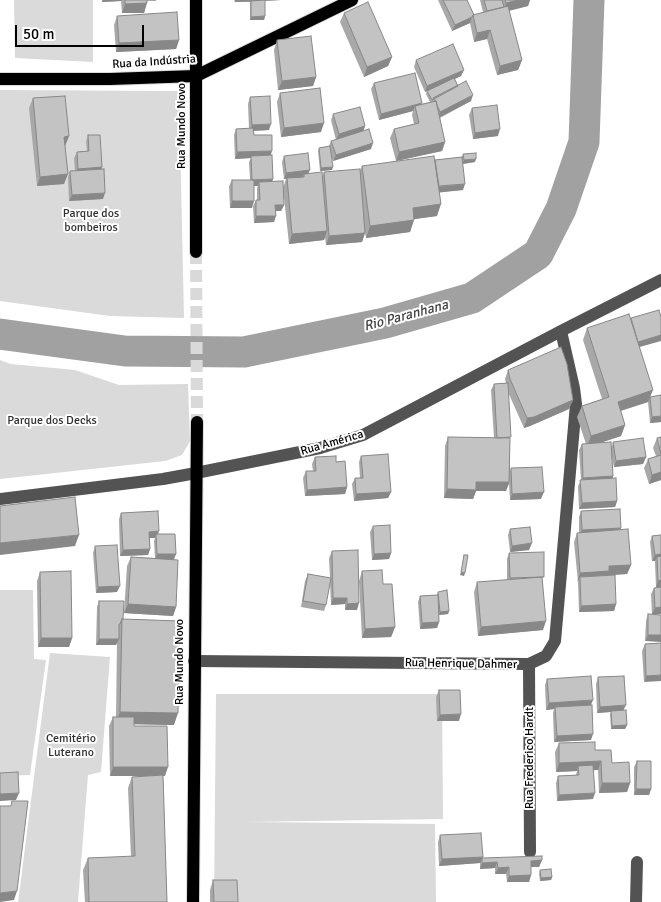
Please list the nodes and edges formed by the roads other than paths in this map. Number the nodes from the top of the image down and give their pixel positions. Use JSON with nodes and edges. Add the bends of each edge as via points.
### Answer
{"nodes":[{"id":1,"x":196,"y":0,"type":"edge"},
{"id":2,"x":352,"y":0,"type":"edge"},
{"id":3,"x":196,"y":76,"type":"junction"},
{"id":4,"x":0,"y":79,"type":"edge"},
{"id":5,"x":196,"y":252,"type":"tunnel mouth"},
{"id":6,"x":661,"y":280,"type":"edge"},
{"id":7,"x":561,"y":331,"type":"junction"},
{"id":8,"x":197,"y":422,"type":"tunnel mouth"},
{"id":9,"x":196,"y":473,"type":"junction"},
{"id":10,"x":0,"y":499,"type":"edge"},
{"id":11,"x":194,"y":661,"type":"junction"},
{"id":12,"x":529,"y":664,"type":"junction"},
{"id":13,"x":530,"y":852,"type":"dead end"},
{"id":14,"x":637,"y":862,"type":"dead end"},
{"id":15,"x":193,"y":902,"type":"edge"},
{"id":16,"x":636,"y":902,"type":"edge"}],
"edges":[{"from":1,"to":3,"type":"main road","name":"Rua Mundo Novo"},
{"from":2,"to":3,"type":"main road","name":"Rua da Indústria"},
{"from":3,"to":4,"type":"main road","name":"Rua da Indústria"},
{"from":3,"to":5,"type":"main road","name":"Rua Mundo Novo"},
{"from":6,"to":7,"type":"street","name":"Rua América"},
{"from":7,"to":9,"type":"street","name":"Rua América","via":[[363,435],[320,448]]},
{"from":7,"to":12,"type":"street","name":"Rua Henrique Dahmer","via":[[576,404],[555,641],[546,656]]},
{"from":8,"to":9,"type":"main road","name":"Rua Mundo Novo"},
{"from":9,"to":10,"type":"street","name":"Rua América"},
{"from":9,"to":11,"type":"main road","name":"Rua Mundo Novo"},
{"from":11,"to":12,"type":"street","name":"Rua Henrique Dahmer"},
{"from":11,"to":15,"type":"main road","name":"Rua Mundo Novo"},
{"from":12,"to":13,"type":"street","name":"Rua Frederico Hardt"},
{"from":14,"to":16,"type":"street"}]}
